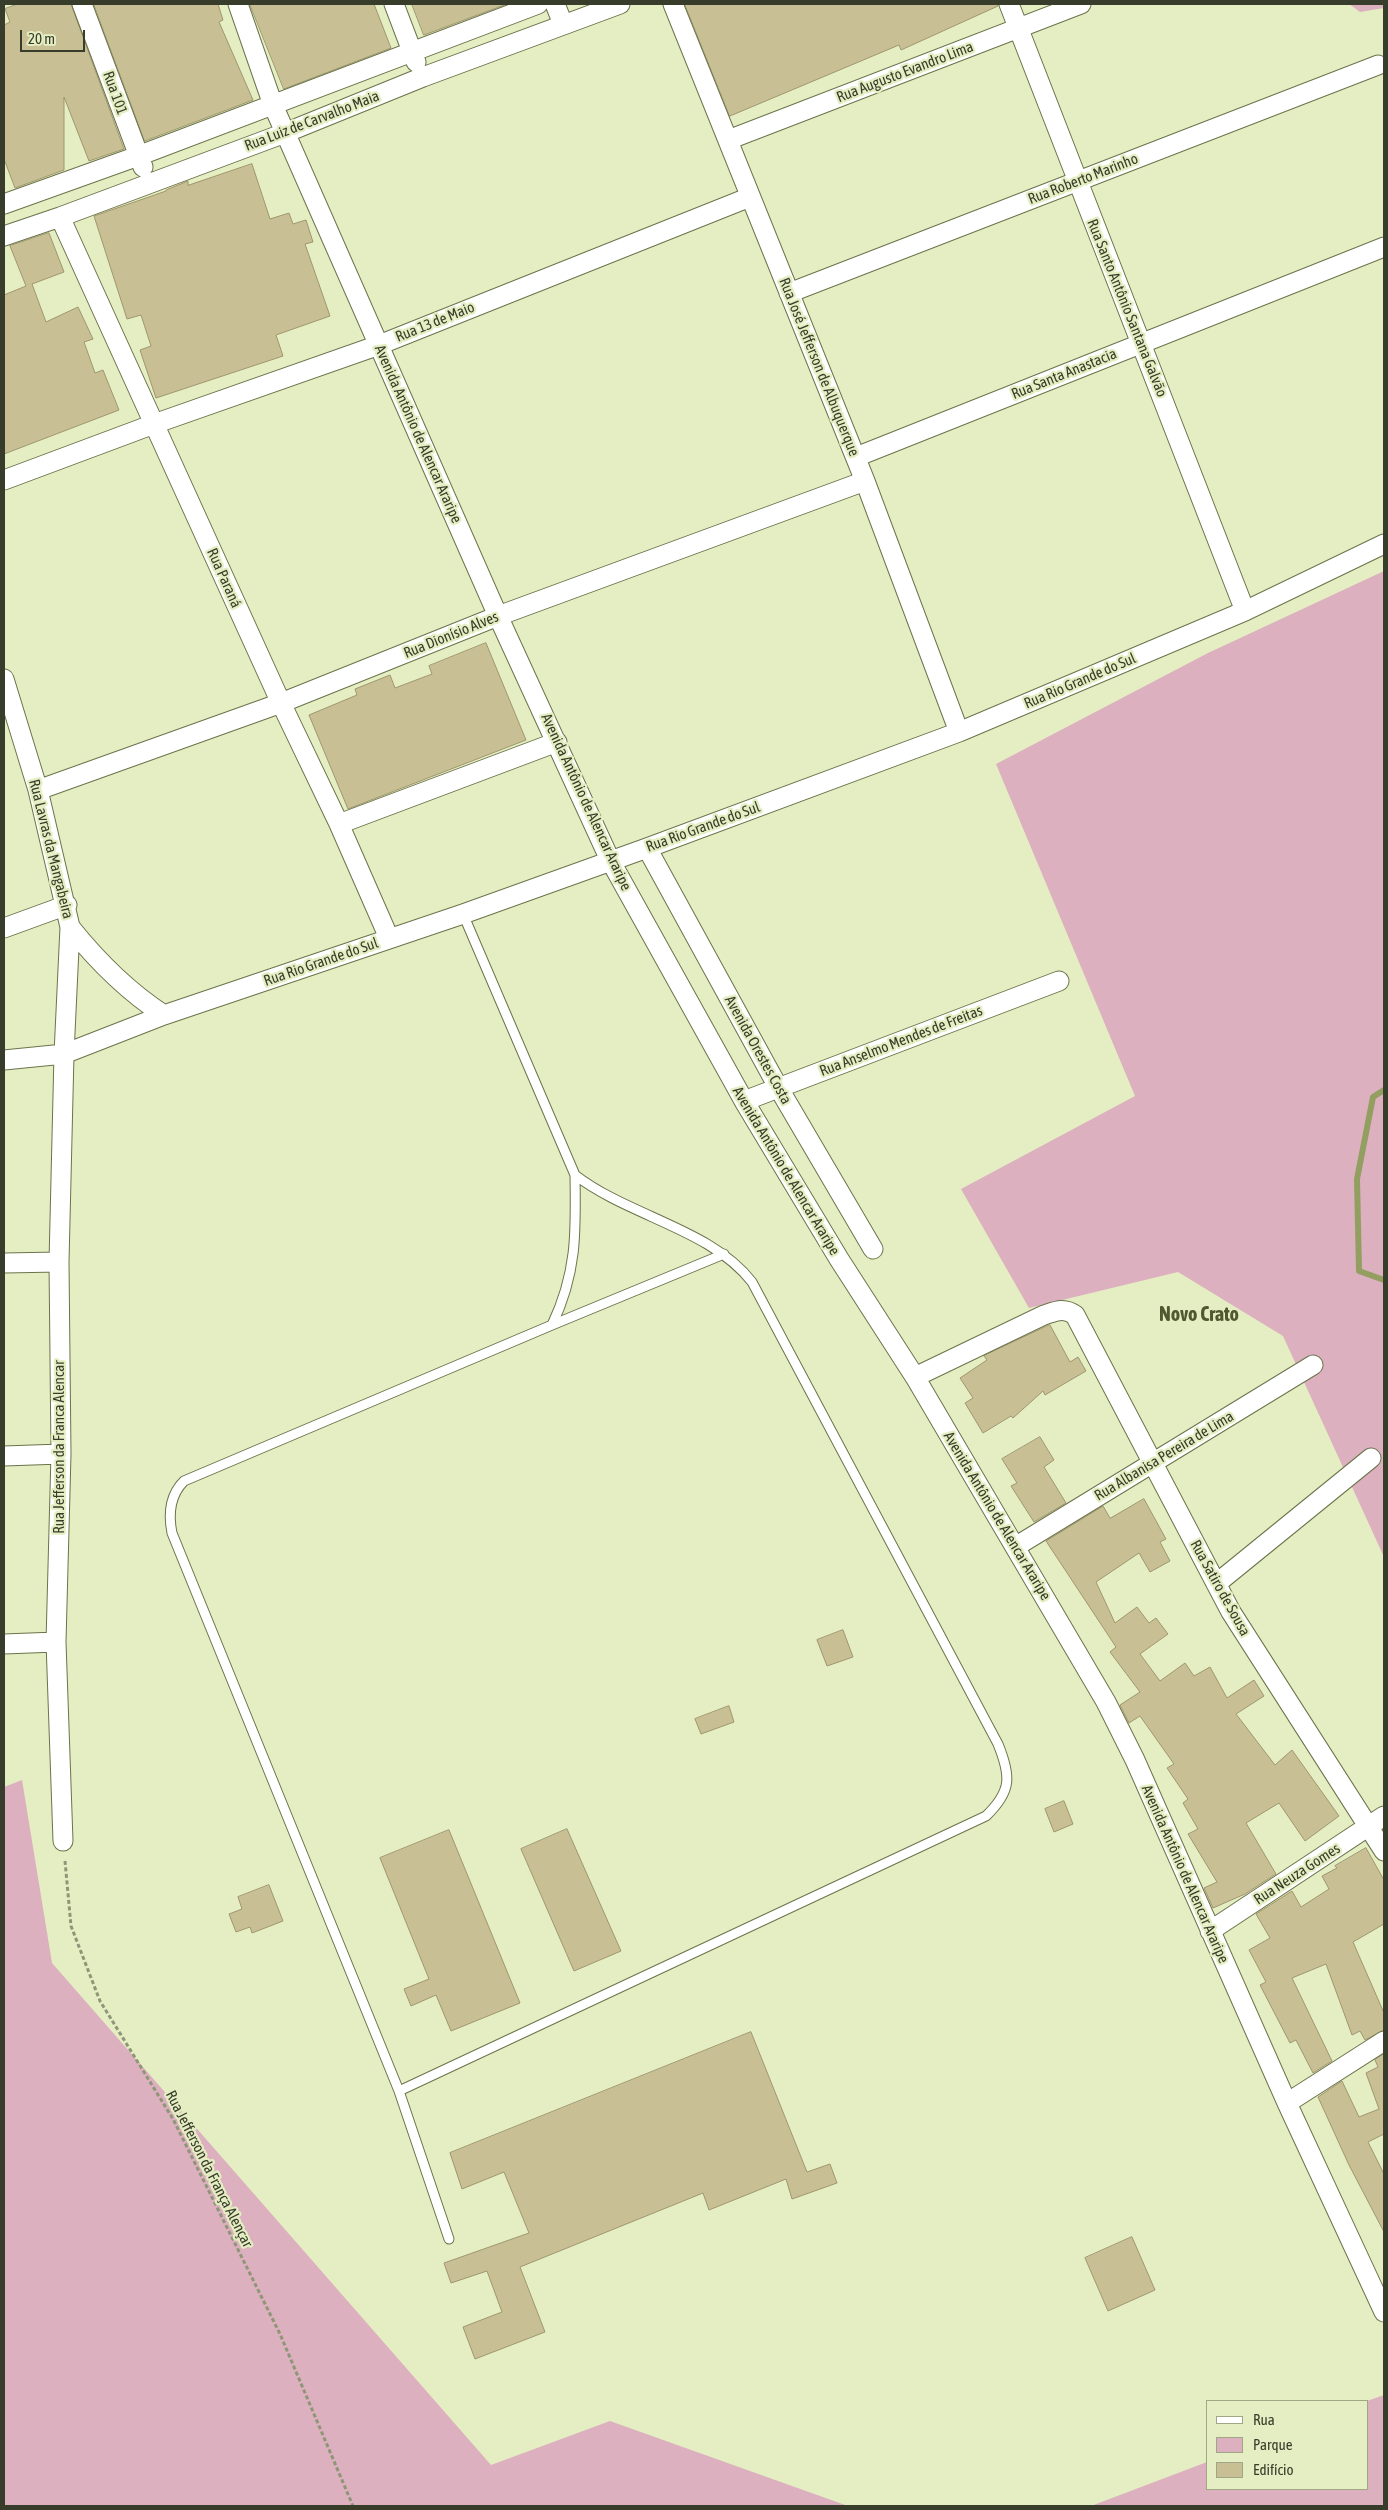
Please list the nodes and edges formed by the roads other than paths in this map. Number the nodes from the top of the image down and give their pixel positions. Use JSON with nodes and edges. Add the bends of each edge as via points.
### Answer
{"nodes":[{"id":1,"x":82,"y":4,"type":"edge"},
{"id":2,"x":238,"y":4,"type":"edge"},
{"id":3,"x":394,"y":4,"type":"edge"},
{"id":4,"x":538,"y":4,"type":"edge"},
{"id":5,"x":555,"y":4,"type":"edge"},
{"id":6,"x":620,"y":4,"type":"edge"},
{"id":7,"x":673,"y":4,"type":"edge"},
{"id":8,"x":1009,"y":4,"type":"edge"},
{"id":9,"x":1081,"y":4,"type":"edge"},
{"id":10,"x":563,"y":24,"type":"junction"},
{"id":11,"x":1019,"y":29,"type":"junction"},
{"id":12,"x":412,"y":52,"type":"junction"},
{"id":13,"x":1378,"y":65,"type":"dead end"},
{"id":14,"x":423,"y":77,"type":"junction"},
{"id":15,"x":272,"y":105,"type":"junction"},
{"id":16,"x":285,"y":133,"type":"junction"},
{"id":17,"x":728,"y":140,"type":"junction"},
{"id":18,"x":138,"y":156,"type":"junction"},
{"id":19,"x":149,"y":182,"type":"junction"},
{"id":20,"x":1077,"y":182,"type":"junction"},
{"id":21,"x":750,"y":197,"type":"junction"},
{"id":22,"x":4,"y":204,"type":"edge"},
{"id":23,"x":60,"y":217,"type":"junction"},
{"id":24,"x":9,"y":234,"type":"edge"},
{"id":25,"x":1384,"y":247,"type":"edge"},
{"id":26,"x":789,"y":292,"type":"junction"},
{"id":27,"x":1142,"y":343,"type":"junction"},
{"id":28,"x":378,"y":345,"type":"junction"},
{"id":29,"x":154,"y":424,"type":"junction"},
{"id":30,"x":856,"y":458,"type":"junction"},
{"id":31,"x":4,"y":480,"type":"edge"},
{"id":32,"x":865,"y":480,"type":"junction"},
{"id":33,"x":1384,"y":544,"type":"edge"},
{"id":34,"x":1245,"y":611,"type":"junction"},
{"id":35,"x":498,"y":616,"type":"junction"},
{"id":36,"x":4,"y":679,"type":"edge"},
{"id":37,"x":281,"y":702,"type":"junction"},
{"id":38,"x":959,"y":732,"type":"junction"},
{"id":39,"x":558,"y":742,"type":"junction"},
{"id":40,"x":38,"y":790,"type":"junction"},
{"id":41,"x":339,"y":824,"type":"junction"},
{"id":42,"x":647,"y":848,"type":"junction"},
{"id":43,"x":610,"y":860,"type":"junction"},
{"id":44,"x":67,"y":906,"type":"junction"},
{"id":45,"x":463,"y":914,"type":"junction"},
{"id":46,"x":70,"y":927,"type":"junction"},
{"id":47,"x":4,"y":928,"type":"edge"},
{"id":48,"x":389,"y":938,"type":"junction"},
{"id":49,"x":1059,"y":981,"type":"dead end"},
{"id":50,"x":164,"y":1016,"type":"junction"},
{"id":51,"x":64,"y":1054,"type":"junction"},
{"id":52,"x":4,"y":1060,"type":"edge"},
{"id":53,"x":778,"y":1087,"type":"junction"},
{"id":54,"x":744,"y":1101,"type":"junction"},
{"id":55,"x":575,"y":1176,"type":"junction"},
{"id":56,"x":873,"y":1249,"type":"dead end"},
{"id":57,"x":724,"y":1254,"type":"junction"},
{"id":58,"x":59,"y":1262,"type":"junction"},
{"id":59,"x":4,"y":1263,"type":"edge"},
{"id":60,"x":552,"y":1326,"type":"junction"},
{"id":61,"x":1313,"y":1365,"type":"dead end"},
{"id":62,"x":915,"y":1377,"type":"junction"},
{"id":63,"x":60,"y":1454,"type":"junction"},
{"id":64,"x":4,"y":1456,"type":"edge"},
{"id":65,"x":1371,"y":1458,"type":"dead end"},
{"id":66,"x":1152,"y":1464,"type":"junction"},
{"id":67,"x":1015,"y":1546,"type":"junction"},
{"id":68,"x":1216,"y":1584,"type":"junction"},
{"id":69,"x":56,"y":1642,"type":"junction"},
{"id":70,"x":4,"y":1644,"type":"edge"},
{"id":71,"x":1377,"y":1821,"type":"edge"},
{"id":72,"x":64,"y":1841,"type":"road end"},
{"id":73,"x":1384,"y":1851,"type":"edge"},
{"id":74,"x":1210,"y":1931,"type":"junction"},
{"id":75,"x":1384,"y":2040,"type":"edge"},
{"id":76,"x":399,"y":2091,"type":"junction"},
{"id":77,"x":1287,"y":2103,"type":"junction"},
{"id":78,"x":449,"y":2239,"type":"dead end"},
{"id":79,"x":1384,"y":2312,"type":"edge"}],
"edges":[{"from":1,"to":18,"type":"street","name":"Rua 101"},
{"from":2,"to":15,"type":"street","name":"Avenida Antônio de Alencar Araripe"},
{"from":3,"to":12,"type":"street"},
{"from":4,"to":12,"type":"street","name":"Rua Luiz de Carvalho Maia"},
{"from":5,"to":10,"type":"street"},
{"from":6,"to":10,"type":"street","name":"Rua Luiz de Carvalho Maia"},
{"from":7,"to":17,"type":"street","name":"Rua José Jefferson de Albuquerque"},
{"from":8,"to":11,"type":"street","name":"Rua Santo Antônio Santana Galvão"},
{"from":9,"to":11,"type":"street","name":"Rua Augusto Evandro Lima"},
{"from":10,"to":14,"type":"street","name":"Rua Luiz de Carvalho Maia"},
{"from":11,"to":17,"type":"street","name":"Rua Augusto Evandro Lima"},
{"from":11,"to":20,"type":"street","name":"Rua Santo Antônio Santana Galvão"},
{"from":12,"to":14,"type":"street"},
{"from":12,"to":15,"type":"street","name":"Rua Luiz de Carvalho Maia"},
{"from":13,"to":20,"type":"street","name":"Rua Roberto Marinho"},
{"from":14,"to":16,"type":"street","name":"Rua Luiz de Carvalho Maia"},
{"from":15,"to":16,"type":"street","name":"Avenida Antônio de Alencar Araripe"},
{"from":15,"to":18,"type":"street","name":"Rua Luiz de Carvalho Maia"},
{"from":16,"to":19,"type":"street","name":"Rua Luiz de Carvalho Maia"},
{"from":16,"to":28,"type":"street","name":"Avenida Antônio de Alencar Araripe"},
{"from":17,"to":21,"type":"street","name":"Rua José Jefferson de Albuquerque"},
{"from":18,"to":19,"type":"street","name":"Rua 101"},
{"from":18,"to":22,"type":"street","name":"Rua Luiz de Carvalho Maia"},
{"from":19,"to":23,"type":"street","name":"Rua Luiz de Carvalho Maia"},
{"from":20,"to":26,"type":"street","name":"Rua Roberto Marinho"},
{"from":20,"to":27,"type":"street","name":"Rua Santo Antônio Santana Galvão"},
{"from":21,"to":26,"type":"street","name":"Rua José Jefferson de Albuquerque"},
{"from":21,"to":28,"type":"street","name":"Rua 13 de Maio"},
{"from":22,"to":24,"type":"street"},
{"from":23,"to":24,"type":"street","name":"Rua Luiz de Carvalho Maia"},
{"from":23,"to":29,"type":"street","name":"Rua Paraná"},
{"from":25,"to":27,"type":"street","name":"Rua Santa Anastacia"},
{"from":26,"to":30,"type":"street","name":"Rua José Jefferson de Albuquerque"},
{"from":27,"to":30,"type":"street","name":"Rua Santa Anastacia"},
{"from":27,"to":34,"type":"street","name":"Rua Santo Antônio Santana Galvão"},
{"from":28,"to":29,"type":"street","name":"Rua 13 de Maio"},
{"from":28,"to":35,"type":"street","name":"Avenida Antônio de Alencar Araripe"},
{"from":29,"to":31,"type":"street","name":"Rua 13 de Maio"},
{"from":29,"to":37,"type":"street","name":"Rua Paraná"},
{"from":30,"to":32,"type":"street","name":"Rua José Jefferson de Albuquerque"},
{"from":32,"to":35,"type":"street","name":"Rua Dionísio Alves"},
{"from":32,"to":38,"type":"street","name":"Rua José Jefferson de Albuquerque"},
{"from":33,"to":34,"type":"street","name":"Rua Rio Grande do Sul"},
{"from":34,"to":38,"type":"street","name":"Rua Rio Grande do Sul"},
{"from":35,"to":37,"type":"street","name":"Rua Dionísio Alves"},
{"from":35,"to":39,"type":"street","name":"Avenida Antônio de Alencar Araripe"},
{"from":36,"to":40,"type":"street","name":"Rua Lavras da Mangabeira"},
{"from":37,"to":40,"type":"street","name":"Rua Dionísio Alves"},
{"from":37,"to":41,"type":"street","name":"Rua Paraná"},
{"from":38,"to":42,"type":"street","name":"Rua Rio Grande do Sul"},
{"from":39,"to":41,"type":"street"},
{"from":39,"to":43,"type":"street","name":"Avenida Antônio de Alencar Araripe"},
{"from":40,"to":44,"type":"street","name":"Rua Lavras da Mangabeira"},
{"from":41,"to":48,"type":"street","name":"Rua Paraná"},
{"from":42,"to":43,"type":"street","name":"Rua Rio Grande do Sul"},
{"from":42,"to":53,"type":"street","name":"Avenida Orestes Costa"},
{"from":43,"to":45,"type":"street","name":"Rua Rio Grande do Sul"},
{"from":43,"to":54,"type":"street","name":"Avenida Antônio de Alencar Araripe"},
{"from":44,"to":46,"type":"street","name":"Rua Lavras da Mangabeira"},
{"from":44,"to":47,"type":"street"},
{"from":45,"to":48,"type":"street","name":"Rua Rio Grande do Sul"},
{"from":45,"to":55,"type":"lane"},
{"from":46,"to":50,"type":"street","via":[[94,957],[133,995]]},
{"from":46,"to":51,"type":"street","name":"Rua Lavras da Mangabeira"},
{"from":48,"to":50,"type":"street","name":"Rua Rio Grande do Sul"},
{"from":49,"to":53,"type":"street","name":"Rua Anselmo Mendes de Freitas"},
{"from":50,"to":51,"type":"street","name":"Rua Rio Grande do Sul"},
{"from":51,"to":52,"type":"street","name":"Rua Rio Grande do Sul"},
{"from":51,"to":58,"type":"street","name":"Rua Jefferson da Franca Alencar"},
{"from":53,"to":54,"type":"street","name":"Rua Anselmo Mendes de Freitas"},
{"from":53,"to":56,"type":"street","name":"Avenida Orestes Costa"},
{"from":54,"to":62,"type":"street","name":"Avenida Antônio de Alencar Araripe"},
{"from":55,"to":57,"type":"lane","via":[[607,1197],[701,1240]]},
{"from":55,"to":60,"type":"lane","via":[[575,1237],[571,1272],[566,1294]]},
{"from":57,"to":60,"type":"lane"},
{"from":57,"to":76,"type":"lane","via":[[752,1282],[998,1744],[1008,1774],[1006,1789],[996,1806],[974,1822]]},
{"from":58,"to":59,"type":"street"},
{"from":58,"to":63,"type":"street","name":"Rua Jefferson da Franca Alencar"},
{"from":60,"to":76,"type":"lane","via":[[184,1481],[177,1488],[169,1514],[172,1532]]},
{"from":61,"to":66,"type":"street","name":"Rua Albanisa Pereira de Lima"},
{"from":62,"to":66,"type":"street","name":"Rua Satiro de Sousa","via":[[1044,1315],[1060,1309],[1068,1310],[1075,1315]]},
{"from":62,"to":67,"type":"street","name":"Avenida Antônio de Alencar Araripe"},
{"from":63,"to":64,"type":"street"},
{"from":63,"to":69,"type":"street","name":"Rua Jefferson da Franca Alencar"},
{"from":65,"to":68,"type":"street"},
{"from":66,"to":67,"type":"street","name":"Rua Albanisa Pereira de Lima"},
{"from":66,"to":68,"type":"street","name":"Rua Satiro de Sousa"},
{"from":67,"to":74,"type":"street","name":"Avenida Antônio de Alencar Araripe","via":[[1106,1702]]},
{"from":68,"to":71,"type":"street","name":"Rua Satiro de Sousa","via":[[1231,1612]]},
{"from":69,"to":70,"type":"street"},
{"from":69,"to":72,"type":"street","name":"Rua Jefferson da Franca Alencar"},
{"from":71,"to":73,"type":"street","name":"Rua Satiro de Sousa"},
{"from":71,"to":74,"type":"street","name":"Rua Neuza Gomes"},
{"from":74,"to":77,"type":"street","name":"Avenida Antônio de Alencar Araripe"},
{"from":75,"to":77,"type":"street"},
{"from":76,"to":78,"type":"lane"},
{"from":77,"to":79,"type":"street","name":"Avenida Antônio de Alencar Araripe"}]}
